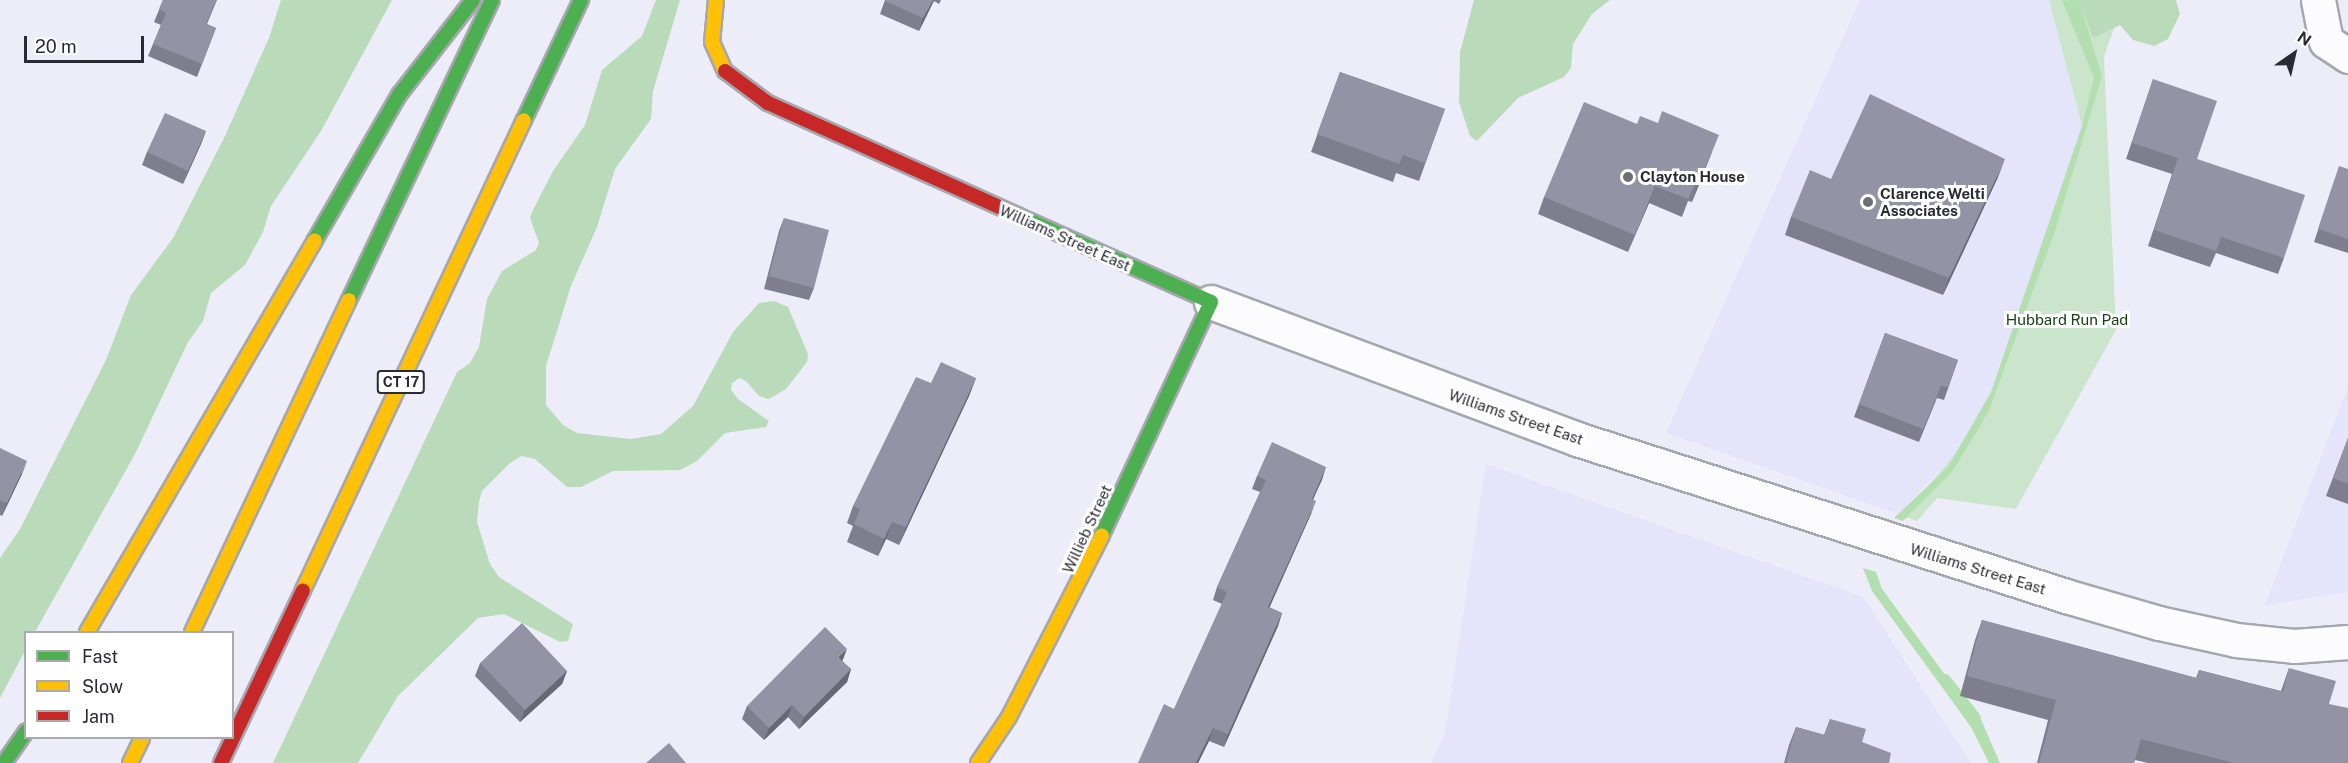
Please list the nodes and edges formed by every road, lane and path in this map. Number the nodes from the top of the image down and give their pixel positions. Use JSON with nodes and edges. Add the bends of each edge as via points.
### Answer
{"nodes":[{"id":1,"x":474,"y":0,"type":"edge"},
{"id":2,"x":492,"y":0,"type":"edge"},
{"id":3,"x":581,"y":0,"type":"edge"},
{"id":4,"x":716,"y":0,"type":"edge"},
{"id":5,"x":2318,"y":0,"type":"edge"},
{"id":6,"x":2348,"y":56,"type":"edge"},
{"id":7,"x":1211,"y":302,"type":"junction"},
{"id":8,"x":88,"y":631,"type":"edge"},
{"id":9,"x":193,"y":631,"type":"edge"},
{"id":10,"x":2348,"y":642,"type":"edge"},
{"id":11,"x":24,"y":734,"type":"edge"},
{"id":12,"x":234,"y":735,"type":"edge"},
{"id":13,"x":142,"y":739,"type":"edge"},
{"id":14,"x":232,"y":739,"type":"edge"},
{"id":15,"x":4,"y":763,"type":"edge"},
{"id":16,"x":130,"y":763,"type":"edge"},
{"id":17,"x":221,"y":763,"type":"edge"},
{"id":18,"x":978,"y":763,"type":"edge"}],
"edges":[{"from":1,"to":8,"type":"main road","via":[[399,95]]},
{"from":2,"to":9,"type":"main road"},
{"from":3,"to":12,"type":"main road","number":"CT 17"},
{"from":4,"to":7,"type":"main road","name":"Williams Street East","via":[[712,42],[725,71],[768,103]]},
{"from":5,"to":6,"type":"street","via":[[2326,41]]},
{"from":7,"to":10,"type":"street","name":"Williams Street East","via":[[1567,435],[2066,596],[2236,640],[2294,646]]},
{"from":7,"to":18,"type":"main road","name":"Willieb Street","via":[[1070,603],[1009,717]]},
{"from":11,"to":15,"type":"main road"},
{"from":13,"to":16,"type":"main road"},
{"from":14,"to":17,"type":"main road","number":"CT 17"}]}
